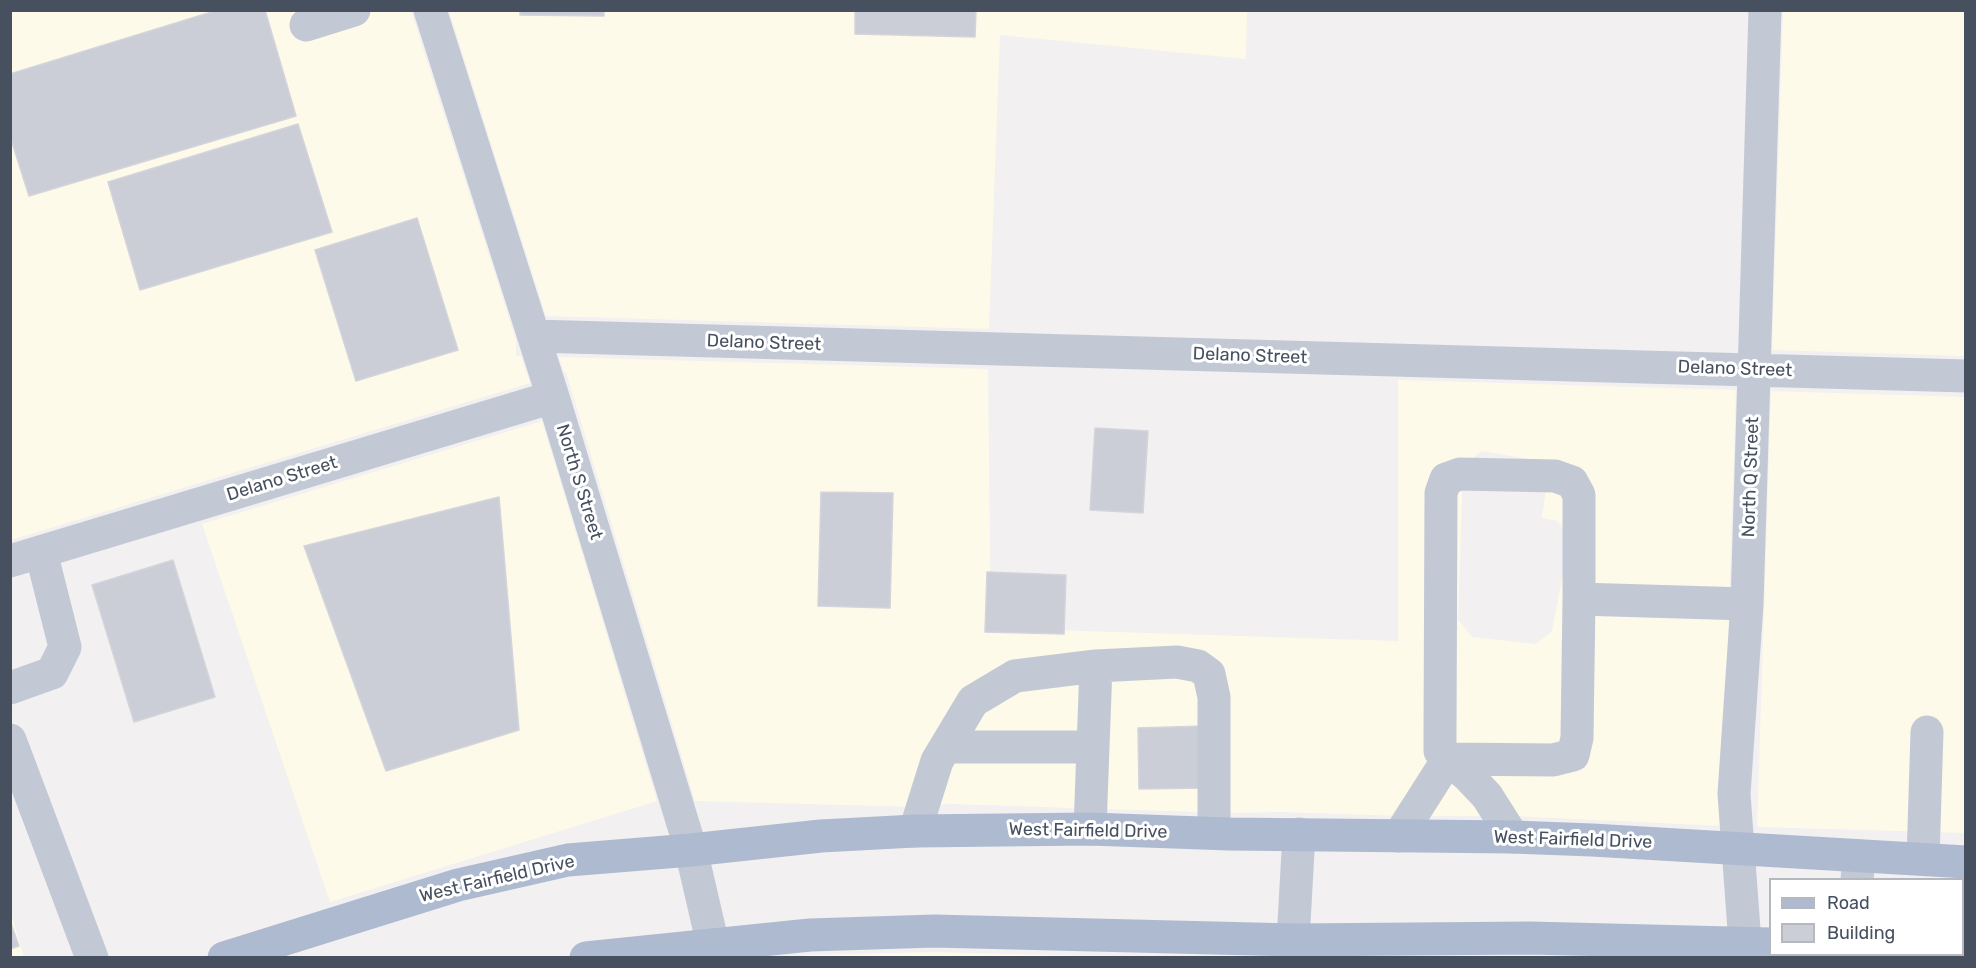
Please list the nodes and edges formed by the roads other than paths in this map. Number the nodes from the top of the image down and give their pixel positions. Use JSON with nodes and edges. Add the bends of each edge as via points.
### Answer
{"nodes":[{"id":1,"x":354,"y":10,"type":"edge"},
{"id":2,"x":430,"y":10,"type":"edge"},
{"id":3,"x":1766,"y":10,"type":"edge"},
{"id":4,"x":306,"y":25,"type":"dead end"},
{"id":5,"x":534,"y":336,"type":"junction"},
{"id":6,"x":1754,"y":370,"type":"junction"},
{"id":7,"x":1965,"y":376,"type":"edge"},
{"id":8,"x":553,"y":397,"type":"junction"},
{"id":9,"x":41,"y":552,"type":"junction"},
{"id":10,"x":10,"y":561,"type":"edge"},
{"id":11,"x":1579,"y":599,"type":"junction"},
{"id":12,"x":1747,"y":604,"type":"junction"},
{"id":13,"x":1096,"y":666,"type":"junction"},
{"id":14,"x":10,"y":688,"type":"edge"},
{"id":15,"x":1927,"y":732,"type":"dead end"},
{"id":16,"x":10,"y":740,"type":"edge"},
{"id":17,"x":946,"y":747,"type":"junction"},
{"id":18,"x":1093,"y":747,"type":"junction"},
{"id":19,"x":1448,"y":759,"type":"junction"},
{"id":20,"x":1090,"y":829,"type":"junction"},
{"id":21,"x":915,"y":831,"type":"junction"},
{"id":22,"x":1214,"y":833,"type":"junction"},
{"id":23,"x":1299,"y":834,"type":"junction"},
{"id":24,"x":1399,"y":836,"type":"junction"},
{"id":25,"x":1513,"y":837,"type":"junction"},
{"id":26,"x":1739,"y":849,"type":"junction"},
{"id":27,"x":691,"y":850,"type":"junction"},
{"id":28,"x":1923,"y":859,"type":"junction"},
{"id":29,"x":1965,"y":862,"type":"edge"},
{"id":30,"x":1858,"y":868,"type":"edge"},
{"id":31,"x":1758,"y":944,"type":"edge"},
{"id":32,"x":1293,"y":949,"type":"edge"},
{"id":33,"x":715,"y":950,"type":"edge"},
{"id":34,"x":92,"y":957,"type":"edge"},
{"id":35,"x":224,"y":957,"type":"edge"},
{"id":36,"x":586,"y":957,"type":"edge"}],
"edges":[{"from":1,"to":4,"type":"street"},
{"from":2,"to":5,"type":"street","name":"North S Street"},
{"from":3,"to":6,"type":"street","name":"North Q Street"},
{"from":5,"to":6,"type":"street","name":"Delano Street"},
{"from":5,"to":8,"type":"street","name":"North S Street"},
{"from":6,"to":7,"type":"street","name":"Delano Street"},
{"from":6,"to":12,"type":"street","name":"North Q Street"},
{"from":8,"to":9,"type":"street","name":"Delano Street"},
{"from":8,"to":27,"type":"street","name":"North S Street"},
{"from":9,"to":10,"type":"street","name":"Delano Street"},
{"from":9,"to":14,"type":"street","via":[[65,647],[52,674]]},
{"from":11,"to":12,"type":"street"},
{"from":11,"to":19,"type":"street","via":[[1577,738],[1572,755],[1553,760]]},
{"from":11,"to":19,"type":"street","via":[[1579,495],[1572,482],[1555,476],[1460,474],[1446,479],[1441,494],[1440,751]]},
{"from":12,"to":26,"type":"street","name":"North Q Street","via":[[1734,794]]},
{"from":13,"to":17,"type":"street","via":[[1015,676],[973,701]]},
{"from":13,"to":18,"type":"street"},
{"from":13,"to":22,"type":"street","via":[[1177,662],[1198,666],[1209,674],[1214,697]]},
{"from":15,"to":28,"type":"street"},
{"from":16,"to":34,"type":"street"},
{"from":17,"to":18,"type":"street"},
{"from":17,"to":21,"type":"street","via":[[937,761]]},
{"from":18,"to":20,"type":"street"},
{"from":19,"to":24,"type":"street"},
{"from":19,"to":25,"type":"street","via":[[1487,796]]},
{"from":20,"to":21,"type":"main road","name":"West Fairfield Drive"},
{"from":20,"to":22,"type":"main road","name":"West Fairfield Drive"},
{"from":21,"to":27,"type":"main road","name":"West Fairfield Drive"},
{"from":22,"to":23,"type":"main road","name":"West Fairfield Drive"},
{"from":23,"to":24,"type":"main road","name":"West Fairfield Drive"},
{"from":23,"to":32,"type":"street"},
{"from":24,"to":25,"type":"main road","name":"West Fairfield Drive"},
{"from":25,"to":26,"type":"main road","name":"West Fairfield Drive"},
{"from":26,"to":30,"type":"main road","name":"West Fairfield Drive"},
{"from":26,"to":31,"type":"street","name":"North Q Street"},
{"from":27,"to":33,"type":"street","name":"North S Street"},
{"from":27,"to":35,"type":"main road","name":"West Fairfield Drive","via":[[568,860],[480,880]]},
{"from":28,"to":29,"type":"main road","name":"West Fairfield Drive"},
{"from":28,"to":30,"type":"main road","name":"West Fairfield Drive"},
{"from":31,"to":32,"type":"main road","via":[[1530,938]]},
{"from":32,"to":33,"type":"main road","via":[[934,931],[810,935]]},
{"from":33,"to":36,"type":"main road"}]}
